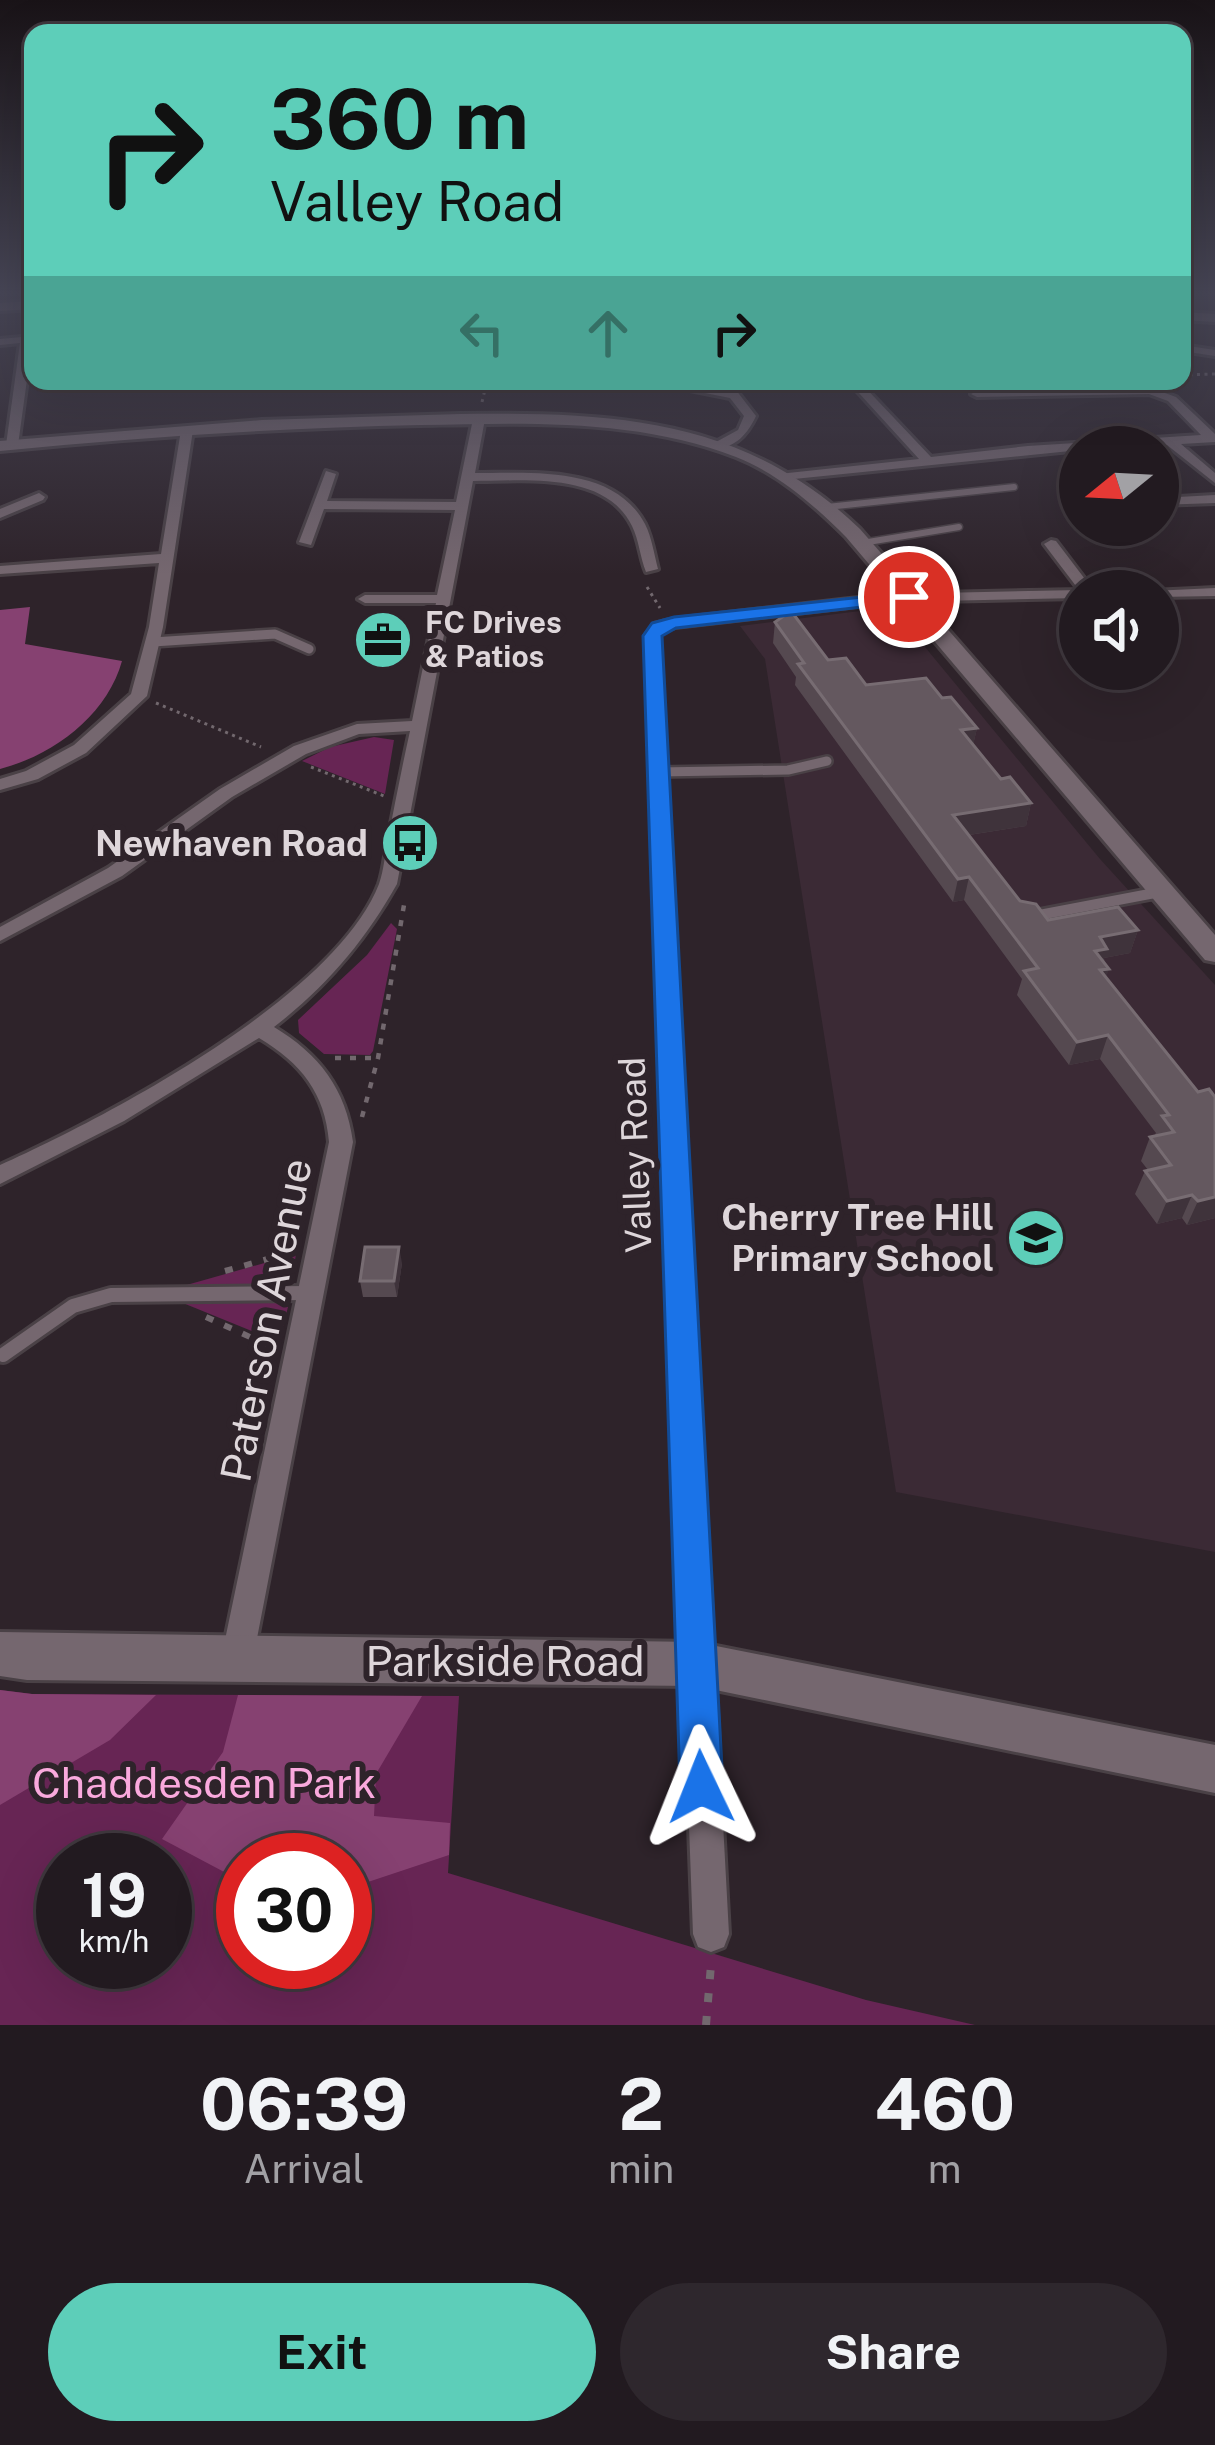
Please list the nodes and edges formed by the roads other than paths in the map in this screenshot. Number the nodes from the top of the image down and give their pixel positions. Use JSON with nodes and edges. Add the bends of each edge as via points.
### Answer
{"nodes":[{"id":1,"x":19,"y":386,"type":"edge"},
{"id":2,"x":704,"y":390,"type":"edge"},
{"id":3,"x":731,"y":390,"type":"edge"},
{"id":4,"x":861,"y":390,"type":"edge"},
{"id":5,"x":1123,"y":390,"type":"edge"},
{"id":6,"x":1160,"y":390,"type":"edge"},
{"id":7,"x":977,"y":394,"type":"dead end"},
{"id":8,"x":736,"y":396,"type":"junction"},
{"id":9,"x":478,"y":419,"type":"junction"},
{"id":10,"x":187,"y":430,"type":"junction"},
{"id":11,"x":1213,"y":438,"type":"edge"},
{"id":12,"x":1179,"y":440,"type":"edge"},
{"id":13,"x":6,"y":445,"type":"edge"},
{"id":14,"x":720,"y":446,"type":"junction"},
{"id":15,"x":1179,"y":448,"type":"edge"},
{"id":16,"x":1059,"y":450,"type":"edge"},
{"id":17,"x":928,"y":461,"type":"junction"},
{"id":18,"x":330,"y":474,"type":"dead end"},
{"id":19,"x":466,"y":477,"type":"junction"},
{"id":20,"x":788,"y":477,"type":"junction"},
{"id":21,"x":1215,"y":479,"type":"edge"},
{"id":22,"x":1014,"y":487,"type":"dead end"},
{"id":23,"x":39,"y":497,"type":"dead end"},
{"id":24,"x":1215,"y":499,"type":"edge"},
{"id":25,"x":1179,"y":501,"type":"edge"},
{"id":26,"x":319,"y":505,"type":"junction"},
{"id":27,"x":461,"y":506,"type":"junction"},
{"id":28,"x":827,"y":507,"type":"junction"},
{"id":29,"x":0,"y":514,"type":"edge"},
{"id":30,"x":959,"y":527,"type":"dead end"},
{"id":31,"x":306,"y":542,"type":"dead end"},
{"id":32,"x":862,"y":543,"type":"junction"},
{"id":33,"x":1051,"y":544,"type":"dead end"},
{"id":34,"x":166,"y":558,"type":"junction"},
{"id":35,"x":651,"y":569,"type":"road end"},
{"id":36,"x":0,"y":570,"type":"edge"},
{"id":37,"x":1069,"y":570,"type":"edge"},
{"id":38,"x":1215,"y":592,"type":"edge"},
{"id":39,"x":1179,"y":593,"type":"edge"},
{"id":40,"x":1059,"y":594,"type":"edge"},
{"id":41,"x":909,"y":597,"type":"junction"},
{"id":42,"x":365,"y":599,"type":"dead end"},
{"id":43,"x":446,"y":599,"type":"junction"},
{"id":44,"x":153,"y":642,"type":"junction"},
{"id":45,"x":309,"y":649,"type":"dead end"},
{"id":46,"x":419,"y":725,"type":"junction"},
{"id":47,"x":827,"y":761,"type":"dead end"},
{"id":48,"x":658,"y":772,"type":"junction"},
{"id":49,"x":0,"y":785,"type":"edge"},
{"id":50,"x":1160,"y":892,"type":"junction"},
{"id":51,"x":1028,"y":918,"type":"edge"},
{"id":52,"x":0,"y":934,"type":"edge"},
{"id":53,"x":1215,"y":953,"type":"edge"},
{"id":54,"x":258,"y":1028,"type":"junction"},
{"id":55,"x":0,"y":1174,"type":"edge"},
{"id":56,"x":311,"y":1293,"type":"junction"},
{"id":57,"x":3,"y":1355,"type":"dead end"},
{"id":58,"x":0,"y":1654,"type":"edge"},
{"id":59,"x":237,"y":1659,"type":"junction"},
{"id":60,"x":696,"y":1664,"type":"junction"},
{"id":61,"x":1215,"y":1769,"type":"edge"},
{"id":62,"x":712,"y":1934,"type":"road end"}],
"edges":[{"from":1,"to":13,"type":"street"},
{"from":2,"to":8,"type":"street"},
{"from":3,"to":8,"type":"street"},
{"from":4,"to":17,"type":"street"},
{"from":5,"to":7,"type":"street"},
{"from":6,"to":11,"type":"street"},
{"from":8,"to":14,"type":"street","via":[[748,423]]},
{"from":9,"to":10,"type":"street"},
{"from":9,"to":14,"type":"street","via":[[634,427]]},
{"from":9,"to":19,"type":"street"},
{"from":10,"to":13,"type":"street"},
{"from":10,"to":34,"type":"street"},
{"from":11,"to":12,"type":"street"},
{"from":14,"to":20,"type":"street"},
{"from":15,"to":21,"type":"street"},
{"from":16,"to":17,"type":"street"},
{"from":17,"to":20,"type":"street"},
{"from":18,"to":26,"type":"street"},
{"from":19,"to":27,"type":"street"},
{"from":19,"to":35,"type":"street","via":[[569,482],[617,499],[638,522]]},
{"from":20,"to":28,"type":"street"},
{"from":22,"to":28,"type":"lane"},
{"from":23,"to":29,"type":"street"},
{"from":24,"to":25,"type":"street"},
{"from":26,"to":27,"type":"street"},
{"from":26,"to":31,"type":"street"},
{"from":27,"to":43,"type":"street"},
{"from":28,"to":32,"type":"street"},
{"from":30,"to":32,"type":"lane"},
{"from":32,"to":41,"type":"street"},
{"from":33,"to":37,"type":"street"},
{"from":34,"to":36,"type":"street"},
{"from":34,"to":44,"type":"street"},
{"from":38,"to":39,"type":"street"},
{"from":40,"to":41,"type":"street"},
{"from":41,"to":48,"type":"street","name":"Valley Road","via":[[659,627],[652,636]]},
{"from":41,"to":50,"type":"street"},
{"from":42,"to":43,"type":"street"},
{"from":43,"to":46,"type":"street"},
{"from":44,"to":45,"type":"lane","via":[[275,634]]},
{"from":44,"to":49,"type":"street","via":[[139,696],[80,749]]},
{"from":46,"to":52,"type":"street","via":[[350,731],[285,757],[115,872]]},
{"from":46,"to":54,"type":"street","via":[[388,884],[327,970]]},
{"from":47,"to":48,"type":"lane","via":[[788,770]]},
{"from":48,"to":60,"type":"street","name":"Valley Road"},
{"from":50,"to":51,"type":"lane"},
{"from":50,"to":53,"type":"street"},
{"from":54,"to":55,"type":"street"},
{"from":54,"to":56,"type":"street","name":"Paterson Avenue","via":[[302,1058],[335,1100],[339,1151]]},
{"from":56,"to":57,"type":"lane","via":[[111,1295],[73,1306]]},
{"from":56,"to":59,"type":"street","name":"Paterson Avenue"},
{"from":58,"to":59,"type":"street","name":"Parkside Road"},
{"from":59,"to":60,"type":"street","name":"Parkside Road"},
{"from":60,"to":61,"type":"street","name":"Parkside Road"},
{"from":60,"to":62,"type":"street","name":"Valley Road"}]}
